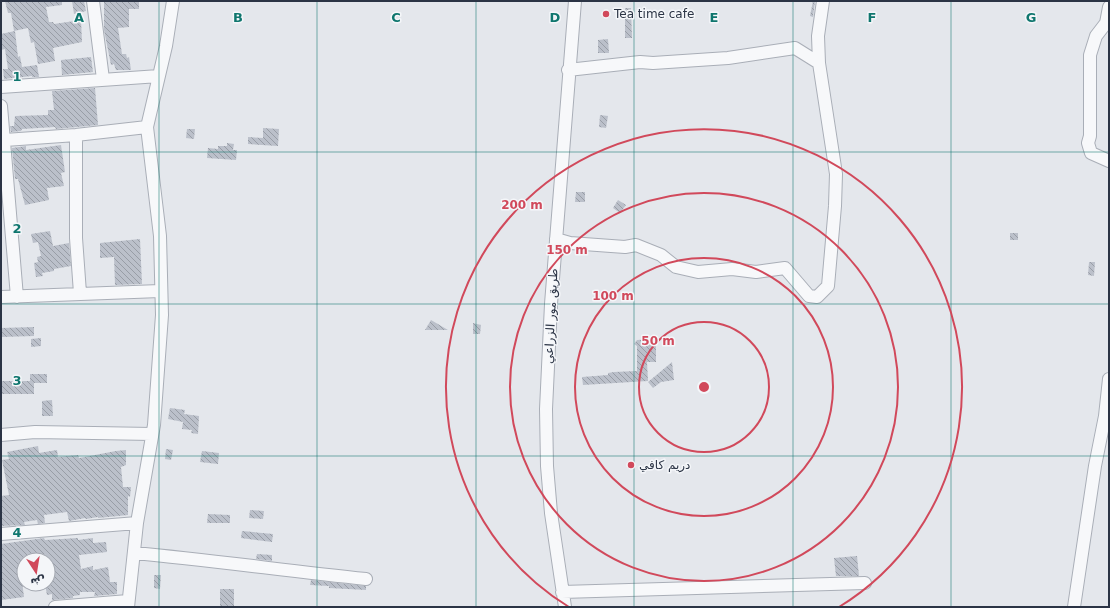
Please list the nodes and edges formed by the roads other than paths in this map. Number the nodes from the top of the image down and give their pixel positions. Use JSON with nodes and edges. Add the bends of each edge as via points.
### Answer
{"nodes":[{"id":1,"x":92,"y":1,"type":"edge"},
{"id":2,"x":173,"y":1,"type":"edge"},
{"id":3,"x":575,"y":1,"type":"edge"},
{"id":4,"x":823,"y":1,"type":"edge"},
{"id":5,"x":1109,"y":7,"type":"edge"},
{"id":6,"x":819,"y":63,"type":"junction"},
{"id":7,"x":568,"y":70,"type":"junction"},
{"id":8,"x":159,"y":76,"type":"junction"},
{"id":9,"x":103,"y":79,"type":"junction"},
{"id":10,"x":1,"y":87,"type":"edge"},
{"id":11,"x":1,"y":113,"type":"edge"},
{"id":12,"x":147,"y":127,"type":"junction"},
{"id":13,"x":76,"y":135,"type":"junction"},
{"id":14,"x":5,"y":140,"type":"junction"},
{"id":15,"x":1109,"y":161,"type":"edge"},
{"id":16,"x":6,"y":209,"type":"edge"},
{"id":17,"x":556,"y":239,"type":"junction"},
{"id":18,"x":160,"y":291,"type":"junction"},
{"id":19,"x":80,"y":293,"type":"junction"},
{"id":20,"x":1,"y":297,"type":"edge"},
{"id":21,"x":17,"y":297,"type":"junction"},
{"id":22,"x":1109,"y":379,"type":"edge"},
{"id":23,"x":152,"y":434,"type":"junction"},
{"id":24,"x":1,"y":435,"type":"edge"},
{"id":25,"x":137,"y":523,"type":"junction"},
{"id":26,"x":1,"y":534,"type":"edge"},
{"id":27,"x":134,"y":553,"type":"junction"},
{"id":28,"x":366,"y":579,"type":"dead end"},
{"id":29,"x":865,"y":582,"type":"dead end"},
{"id":30,"x":562,"y":592,"type":"junction"},
{"id":31,"x":128,"y":604,"type":"edge"},
{"id":32,"x":55,"y":607,"type":"edge"},
{"id":33,"x":565,"y":607,"type":"edge"},
{"id":34,"x":1074,"y":607,"type":"edge"}],
"edges":[{"from":1,"to":9,"type":"street"},
{"from":2,"to":8,"type":"street"},
{"from":3,"to":7,"type":"street","name":"طريق مور الزراعي"},
{"from":4,"to":6,"type":"street","via":[[818,36]]},
{"from":5,"to":15,"type":"street","via":[[1106,23],[1096,36],[1090,55],[1088,143],[1091,153]]},
{"from":6,"to":7,"type":"street","via":[[795,48],[728,58],[640,62]]},
{"from":6,"to":17,"type":"street","via":[[836,174],[828,286],[817,297],[809,296],[785,268],[756,272],[732,268],[698,272],[676,267],[661,255],[636,245],[625,247],[570,243]]},
{"from":7,"to":17,"type":"street","name":"طريق مور الزراعي"},
{"from":8,"to":9,"type":"street"},
{"from":8,"to":12,"type":"street"},
{"from":9,"to":10,"type":"street"},
{"from":11,"to":14,"type":"street"},
{"from":12,"to":13,"type":"street"},
{"from":12,"to":18,"type":"street","via":[[160,236]]},
{"from":13,"to":14,"type":"street"},
{"from":13,"to":19,"type":"street","via":[[76,238]]},
{"from":14,"to":16,"type":"street"},
{"from":16,"to":21,"type":"street"},
{"from":17,"to":30,"type":"street","name":"طريق مور الزراعي","via":[[546,423],[551,513]]},
{"from":18,"to":19,"type":"street"},
{"from":18,"to":23,"type":"street","via":[[162,315]]},
{"from":19,"to":21,"type":"street"},
{"from":20,"to":21,"type":"street"},
{"from":22,"to":34,"type":"street"},
{"from":23,"to":24,"type":"street","via":[[35,432]]},
{"from":23,"to":25,"type":"street"},
{"from":25,"to":26,"type":"street"},
{"from":25,"to":27,"type":"street"},
{"from":27,"to":28,"type":"street"},
{"from":27,"to":31,"type":"street"},
{"from":29,"to":30,"type":"street"},
{"from":30,"to":33,"type":"street","name":"طريق مور الزراعي"},
{"from":31,"to":32,"type":"street"}]}
